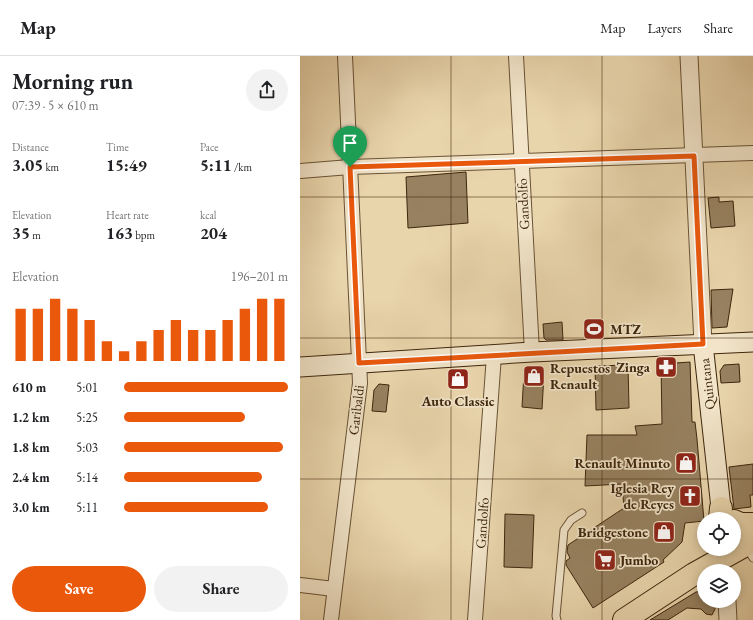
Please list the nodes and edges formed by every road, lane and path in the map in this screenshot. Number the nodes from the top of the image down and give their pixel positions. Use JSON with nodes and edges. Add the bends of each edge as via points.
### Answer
{"nodes":[{"id":1,"x":344,"y":56,"type":"edge"},
{"id":2,"x":516,"y":56,"type":"edge"},
{"id":3,"x":689,"y":56,"type":"edge"},
{"id":4,"x":753,"y":153,"type":"edge"},
{"id":5,"x":694,"y":156,"type":"junction"},
{"id":6,"x":521,"y":161,"type":"junction"},
{"id":7,"x":350,"y":167,"type":"junction"},
{"id":8,"x":300,"y":171,"type":"edge"},
{"id":9,"x":753,"y":342,"type":"edge"},
{"id":10,"x":703,"y":344,"type":"junction"},
{"id":11,"x":532,"y":352,"type":"junction"},
{"id":12,"x":494,"y":355,"type":"junction"},
{"id":13,"x":359,"y":363,"type":"junction"},
{"id":14,"x":300,"y":367,"type":"edge"},
{"id":15,"x":735,"y":512,"type":"edge"},
{"id":16,"x":582,"y":513,"type":"dead end"},
{"id":17,"x":720,"y":557,"type":"edge"},
{"id":18,"x":300,"y":585,"type":"edge"},
{"id":19,"x":334,"y":589,"type":"junction"},
{"id":20,"x":727,"y":608,"type":"edge"},
{"id":21,"x":331,"y":620,"type":"edge"},
{"id":22,"x":475,"y":620,"type":"edge"},
{"id":23,"x":557,"y":620,"type":"edge"},
{"id":24,"x":624,"y":620,"type":"edge"},
{"id":25,"x":728,"y":620,"type":"edge"}],
"edges":[{"from":1,"to":7,"type":"street","name":"Garibaldi"},
{"from":2,"to":6,"type":"street","name":"Gandolfo"},
{"from":3,"to":5,"type":"street","name":"Quintana"},
{"from":4,"to":5,"type":"street"},
{"from":5,"to":6,"type":"street"},
{"from":5,"to":10,"type":"street","name":"Quintana"},
{"from":6,"to":7,"type":"street"},
{"from":6,"to":11,"type":"street","name":"Gandolfo"},
{"from":7,"to":8,"type":"street"},
{"from":7,"to":13,"type":"street","name":"Garibaldi"},
{"from":9,"to":10,"type":"main road"},
{"from":10,"to":11,"type":"main road"},
{"from":10,"to":15,"type":"main road","name":"Quintana"},
{"from":11,"to":12,"type":"main road"},
{"from":12,"to":13,"type":"main road"},
{"from":12,"to":22,"type":"street","name":"Gandolfo"},
{"from":13,"to":14,"type":"main road"},
{"from":13,"to":19,"type":"street","name":"Garibaldi","via":[[360,383]]},
{"from":16,"to":23,"type":"lane","via":[[571,520],[564,530]]},
{"from":17,"to":24,"type":"main road"},
{"from":18,"to":19,"type":"street"},
{"from":19,"to":21,"type":"street","name":"Garibaldi"},
{"from":20,"to":25,"type":"street"}]}
